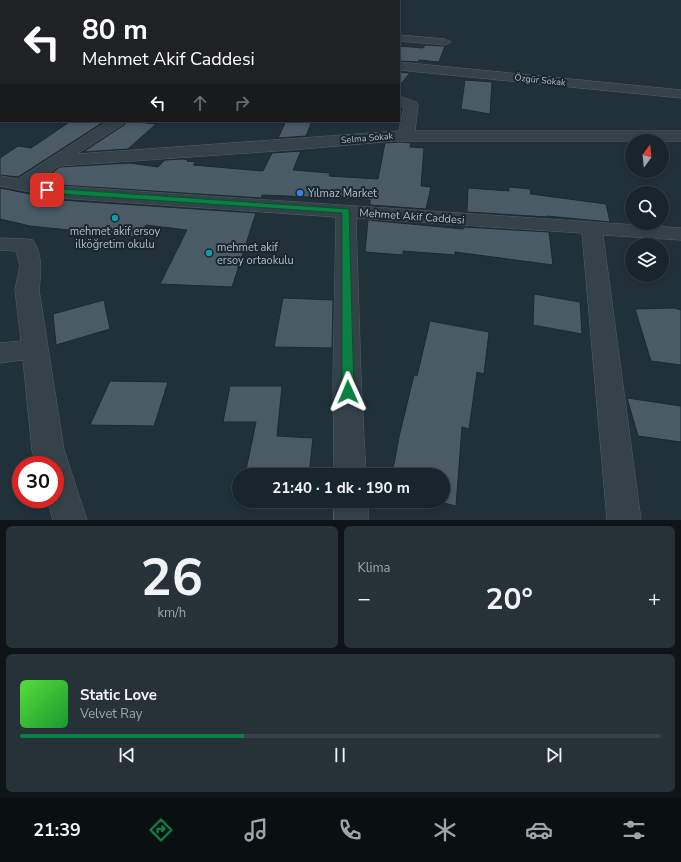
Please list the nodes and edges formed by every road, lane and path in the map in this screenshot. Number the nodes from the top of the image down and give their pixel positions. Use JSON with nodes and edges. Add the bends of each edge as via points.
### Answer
{"nodes":[{"id":1,"x":400,"y":38,"type":"edge"},
{"id":2,"x":445,"y":42,"type":"dead end"},
{"id":3,"x":400,"y":66,"type":"edge"},
{"id":4,"x":681,"y":94,"type":"edge"},
{"id":5,"x":400,"y":100,"type":"edge"},
{"id":6,"x":116,"y":122,"type":"edge"},
{"id":7,"x":406,"y":136,"type":"junction"},
{"id":8,"x":681,"y":136,"type":"edge"},
{"id":9,"x":669,"y":137,"type":"edge"},
{"id":10,"x":625,"y":138,"type":"edge"},
{"id":11,"x":54,"y":161,"type":"junction"},
{"id":12,"x":0,"y":181,"type":"edge"},
{"id":13,"x":21,"y":185,"type":"junction"},
{"id":14,"x":346,"y":211,"type":"junction"},
{"id":15,"x":592,"y":228,"type":"junction"},
{"id":16,"x":681,"y":234,"type":"edge"},
{"id":17,"x":0,"y":244,"type":"edge"},
{"id":18,"x":35,"y":349,"type":"junction"},
{"id":19,"x":0,"y":353,"type":"edge"},
{"id":20,"x":50,"y":456,"type":"edge"},
{"id":21,"x":350,"y":468,"type":"edge"},
{"id":22,"x":64,"y":500,"type":"edge"},
{"id":23,"x":351,"y":508,"type":"edge"},
{"id":24,"x":70,"y":520,"type":"edge"},
{"id":25,"x":351,"y":520,"type":"edge"},
{"id":26,"x":624,"y":520,"type":"edge"}],
"edges":[{"from":1,"to":2,"type":"street"},
{"from":3,"to":4,"type":"street","name":"Özgür Sokak"},
{"from":5,"to":7,"type":"street","via":[[411,105]]},
{"from":6,"to":11,"type":"street"},
{"from":7,"to":10,"type":"street","name":"Selma Sokak"},
{"from":7,"to":11,"type":"street","name":"Selma Sokak"},
{"from":8,"to":9,"type":"street","name":"Selma Sokak"},
{"from":11,"to":13,"type":"street"},
{"from":12,"to":13,"type":"street","name":"Mehmet Akif Caddesi"},
{"from":13,"to":14,"type":"street","name":"Mehmet Akif Caddesi","via":[[60,192]]},
{"from":14,"to":15,"type":"street","name":"Mehmet Akif Caddesi"},
{"from":14,"to":21,"type":"street"},
{"from":15,"to":16,"type":"street","name":"Mehmet Akif Caddesi"},
{"from":15,"to":26,"type":"street"},
{"from":17,"to":18,"type":"street","via":[[25,245],[31,266],[27,290]]},
{"from":18,"to":19,"type":"street"},
{"from":18,"to":20,"type":"street"},
{"from":22,"to":24,"type":"street"},
{"from":23,"to":25,"type":"street"}]}
